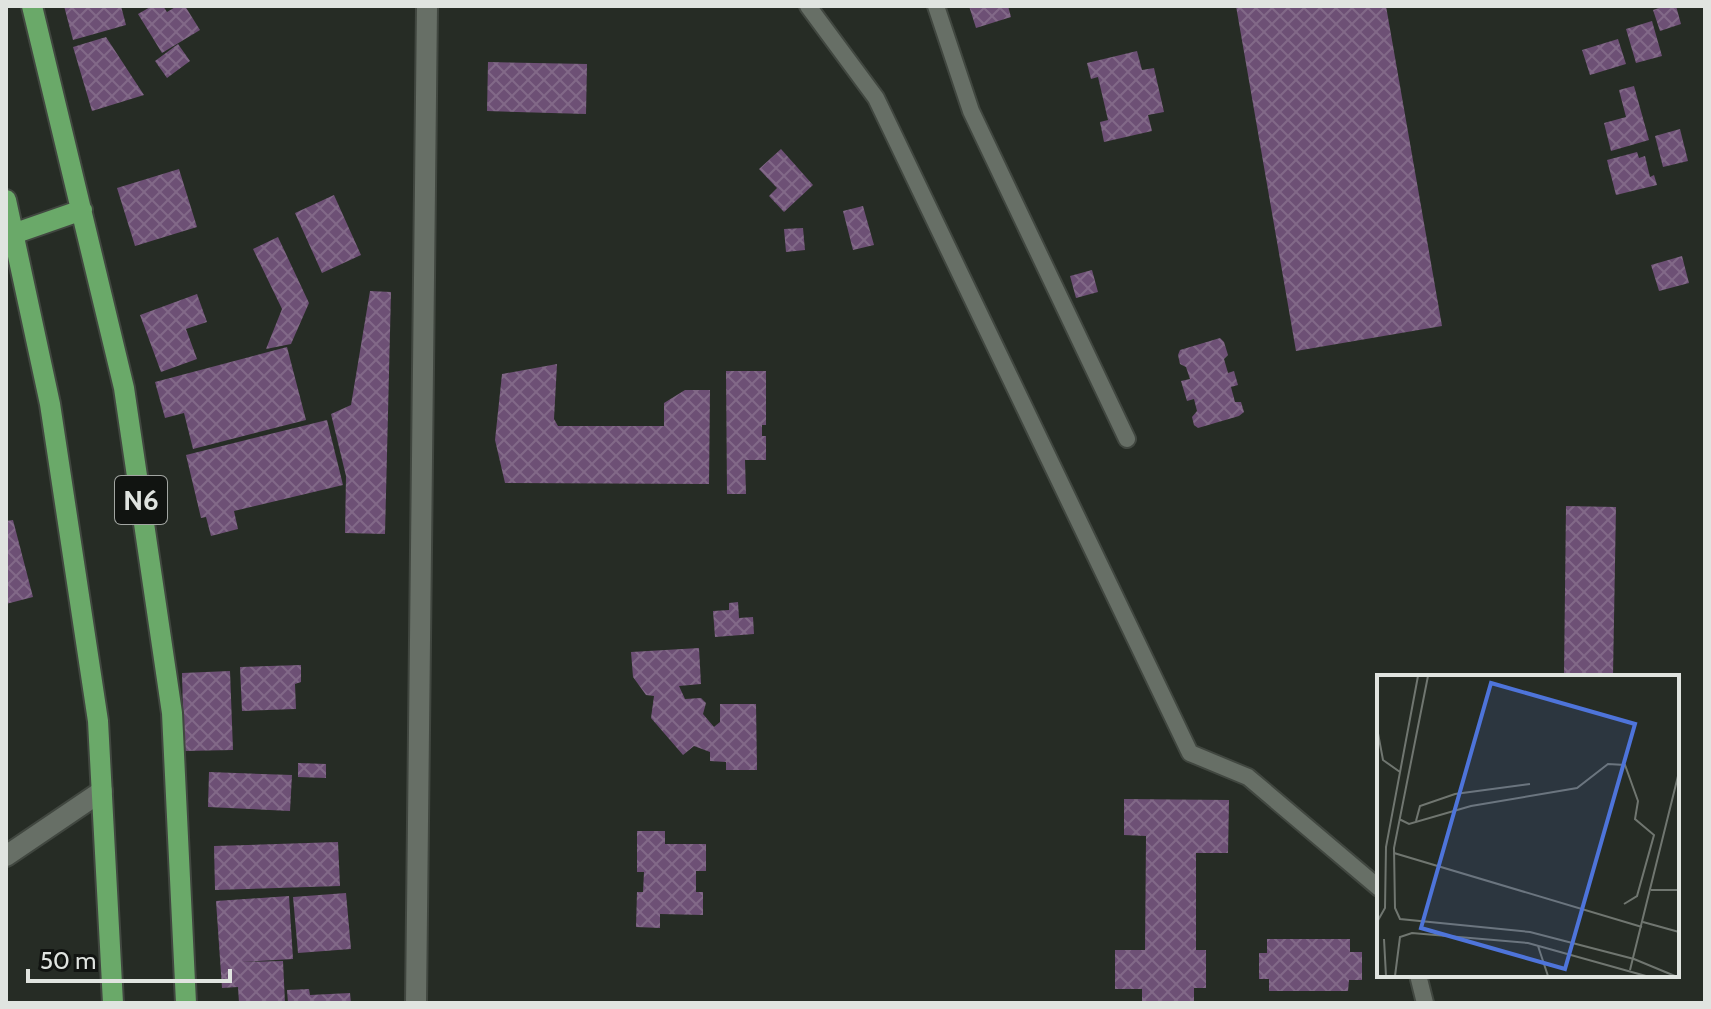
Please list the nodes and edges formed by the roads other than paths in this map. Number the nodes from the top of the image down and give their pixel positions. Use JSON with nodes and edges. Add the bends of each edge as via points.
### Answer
{"nodes":[{"id":1,"x":32,"y":6,"type":"edge"},
{"id":2,"x":427,"y":6,"type":"edge"},
{"id":3,"x":808,"y":6,"type":"edge"},
{"id":4,"x":936,"y":6,"type":"edge"},
{"id":5,"x":6,"y":200,"type":"edge"},
{"id":6,"x":82,"y":210,"type":"junction"},
{"id":7,"x":13,"y":234,"type":"junction"},
{"id":8,"x":1127,"y":439,"type":"dead end"},
{"id":9,"x":102,"y":791,"type":"junction"},
{"id":10,"x":6,"y":856,"type":"edge"},
{"id":11,"x":1377,"y":886,"type":"edge"},
{"id":12,"x":1418,"y":977,"type":"edge"},
{"id":13,"x":113,"y":1003,"type":"edge"},
{"id":14,"x":186,"y":1003,"type":"edge"},
{"id":15,"x":416,"y":1003,"type":"edge"},
{"id":16,"x":1425,"y":1003,"type":"edge"}],
"edges":[{"from":1,"to":6,"type":"main road","number":"N6"},
{"from":2,"to":15,"type":"street"},
{"from":3,"to":11,"type":"lane","via":[[876,98],[1190,753],[1248,777]]},
{"from":4,"to":8,"type":"lane","via":[[971,111]]},
{"from":5,"to":7,"type":"main road"},
{"from":6,"to":7,"type":"main road"},
{"from":6,"to":14,"type":"main road","number":"N6","via":[[124,388],[172,713]]},
{"from":7,"to":9,"type":"main road","via":[[50,404],[98,721]]},
{"from":9,"to":10,"type":"street"},
{"from":9,"to":13,"type":"main road"},
{"from":12,"to":16,"type":"lane"}]}
